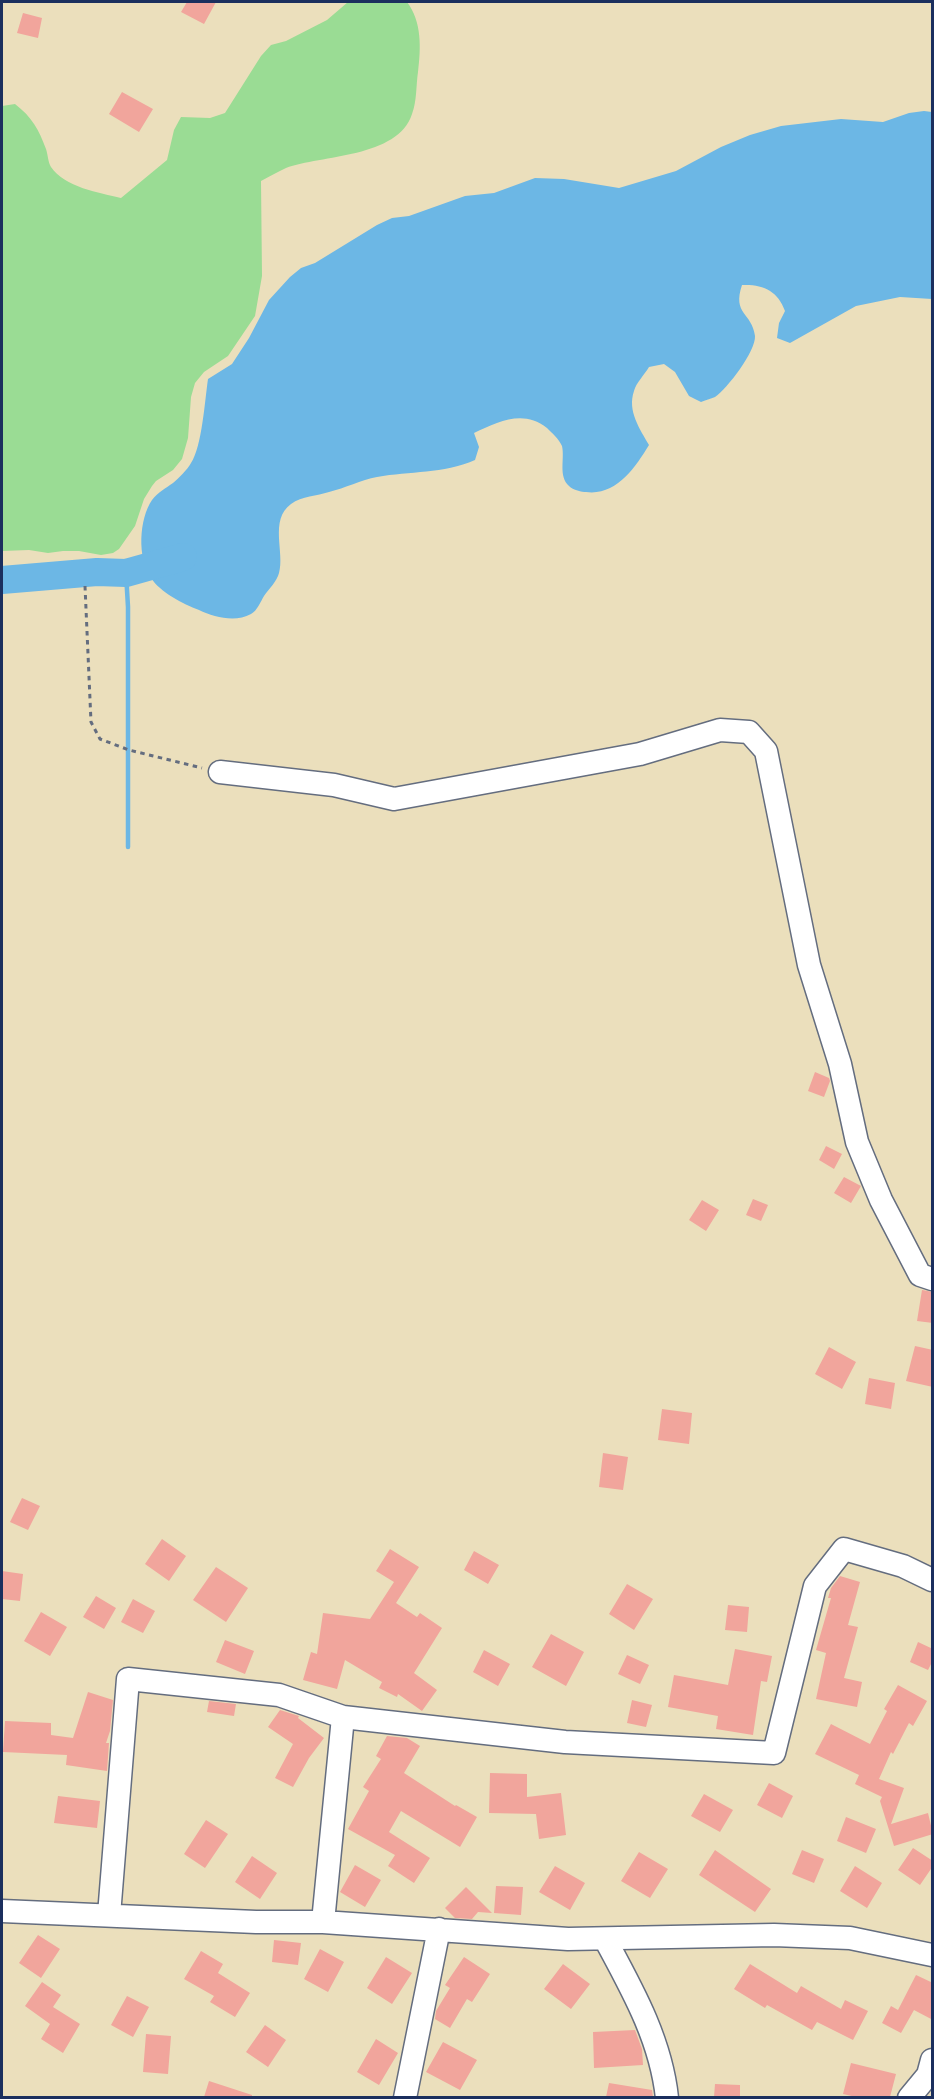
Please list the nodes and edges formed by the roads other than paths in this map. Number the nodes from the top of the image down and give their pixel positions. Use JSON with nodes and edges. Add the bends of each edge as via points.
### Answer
{"nodes":[{"id":1,"x":220,"y":772,"type":"road end"},
{"id":2,"x":933,"y":1279,"type":"edge"},
{"id":3,"x":933,"y":1580,"type":"edge"},
{"id":4,"x":343,"y":1717,"type":"junction"},
{"id":5,"x":2,"y":1911,"type":"edge"},
{"id":6,"x":109,"y":1915,"type":"junction"},
{"id":7,"x":323,"y":1922,"type":"junction"},
{"id":8,"x":440,"y":1929,"type":"junction"},
{"id":9,"x":605,"y":1939,"type":"junction"},
{"id":10,"x":933,"y":1955,"type":"edge"},
{"id":11,"x":933,"y":2061,"type":"edge"},
{"id":12,"x":405,"y":2097,"type":"edge"},
{"id":13,"x":667,"y":2097,"type":"edge"},
{"id":14,"x":909,"y":2097,"type":"edge"}],
"edges":[{"from":1,"to":2,"type":"street","via":[[334,785],[394,799],[640,754],[720,730],[749,732],[766,751],[808,966],[840,1064],[857,1142],[881,1200],[920,1275]]},
{"from":3,"to":4,"type":"street","via":[[903,1566],[844,1549],[815,1586],[774,1753],[565,1742]]},
{"from":4,"to":6,"type":"street","via":[[279,1695],[128,1679]]},
{"from":4,"to":7,"type":"street"},
{"from":5,"to":6,"type":"street"},
{"from":6,"to":7,"type":"street"},
{"from":7,"to":8,"type":"street"},
{"from":8,"to":9,"type":"street"},
{"from":8,"to":12,"type":"street"},
{"from":9,"to":10,"type":"street","via":[[774,1935],[850,1938]]},
{"from":9,"to":13,"type":"street","via":[[643,2010],[665,2076]]},
{"from":11,"to":14,"type":"street","via":[[928,2075]]}]}
